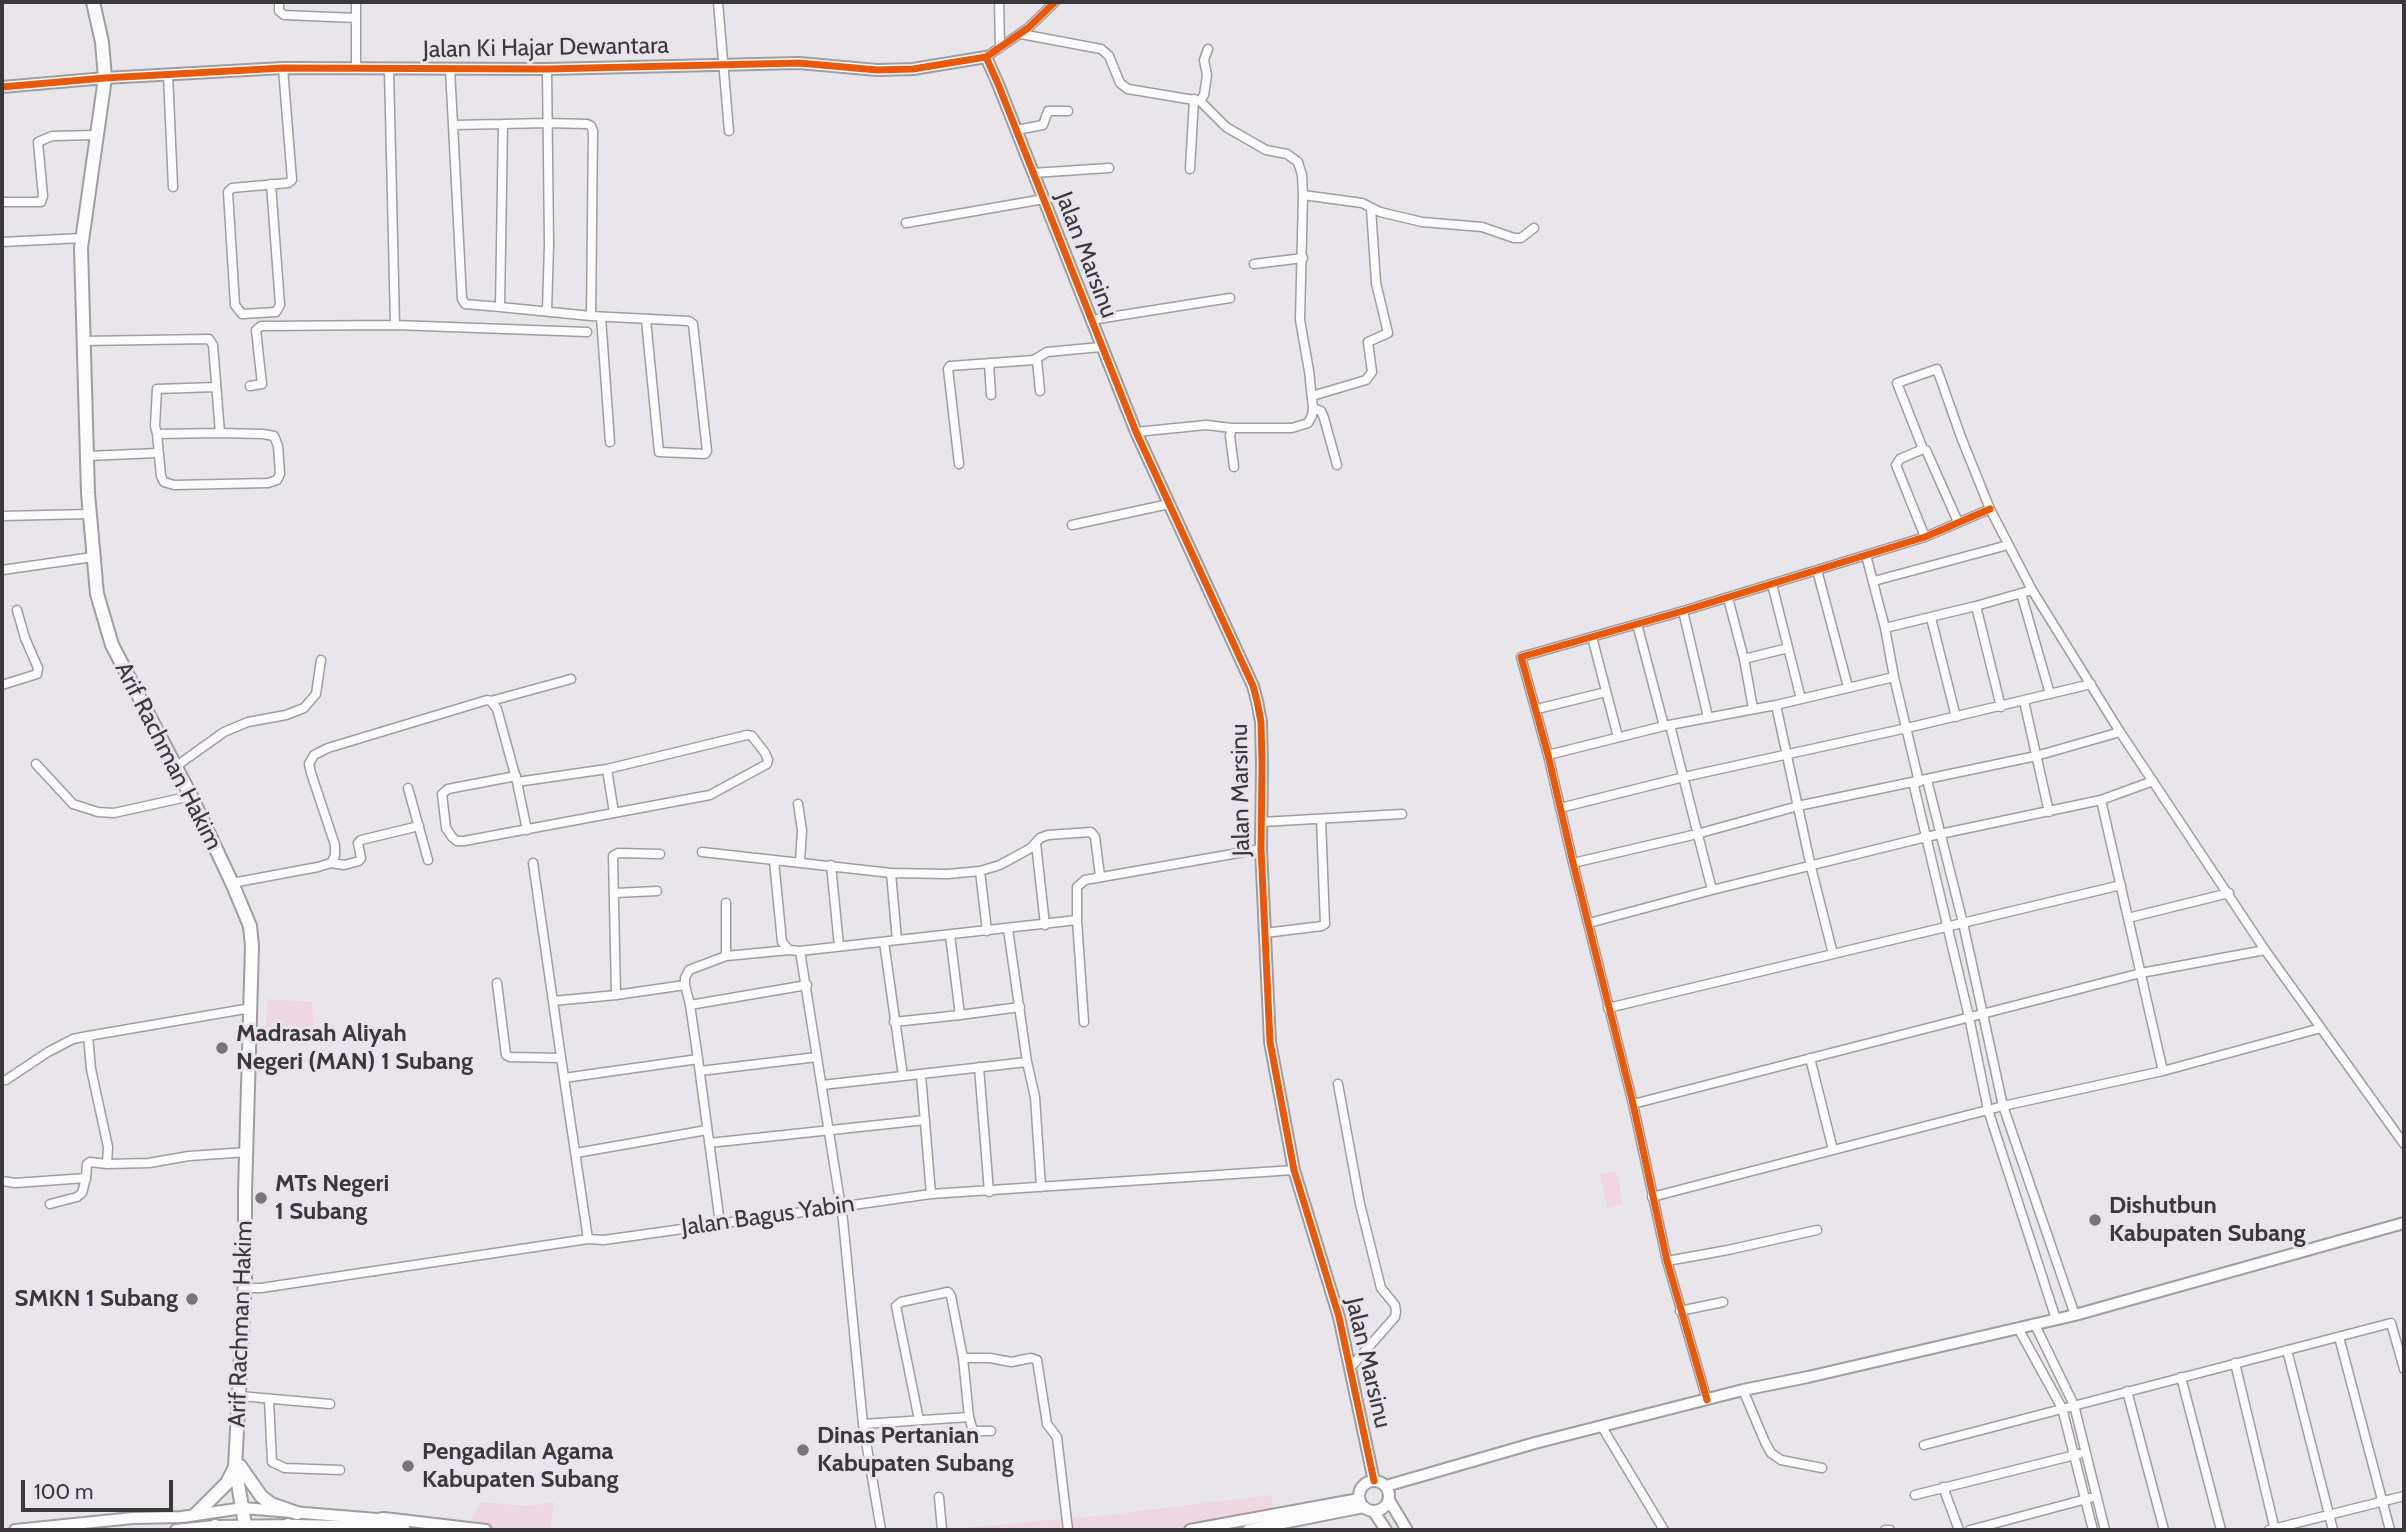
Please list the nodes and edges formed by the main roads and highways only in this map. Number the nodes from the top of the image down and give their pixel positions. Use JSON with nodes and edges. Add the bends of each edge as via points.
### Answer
{"nodes":[{"id":1,"x":93,"y":2,"type":"edge"},
{"id":2,"x":235,"y":1462,"type":"junction"},
{"id":3,"x":297,"y":1513,"type":"road end"},
{"id":4,"x":196,"y":1514,"type":"road end"},
{"id":5,"x":249,"y":1527,"type":"edge"}],
"edges":[{"from":1,"to":2,"type":"main road","name":"Arif Rachman Hakim","via":[[105,78],[82,238],[87,456],[97,594],[112,645],[232,883],[250,926],[252,946],[245,1288]]},
{"from":2,"to":3,"type":"main road","via":[[261,1496]]},
{"from":2,"to":4,"type":"main road","via":[[227,1483]]},
{"from":2,"to":5,"type":"main road","name":"Arif Rachman Hakim"}]}
